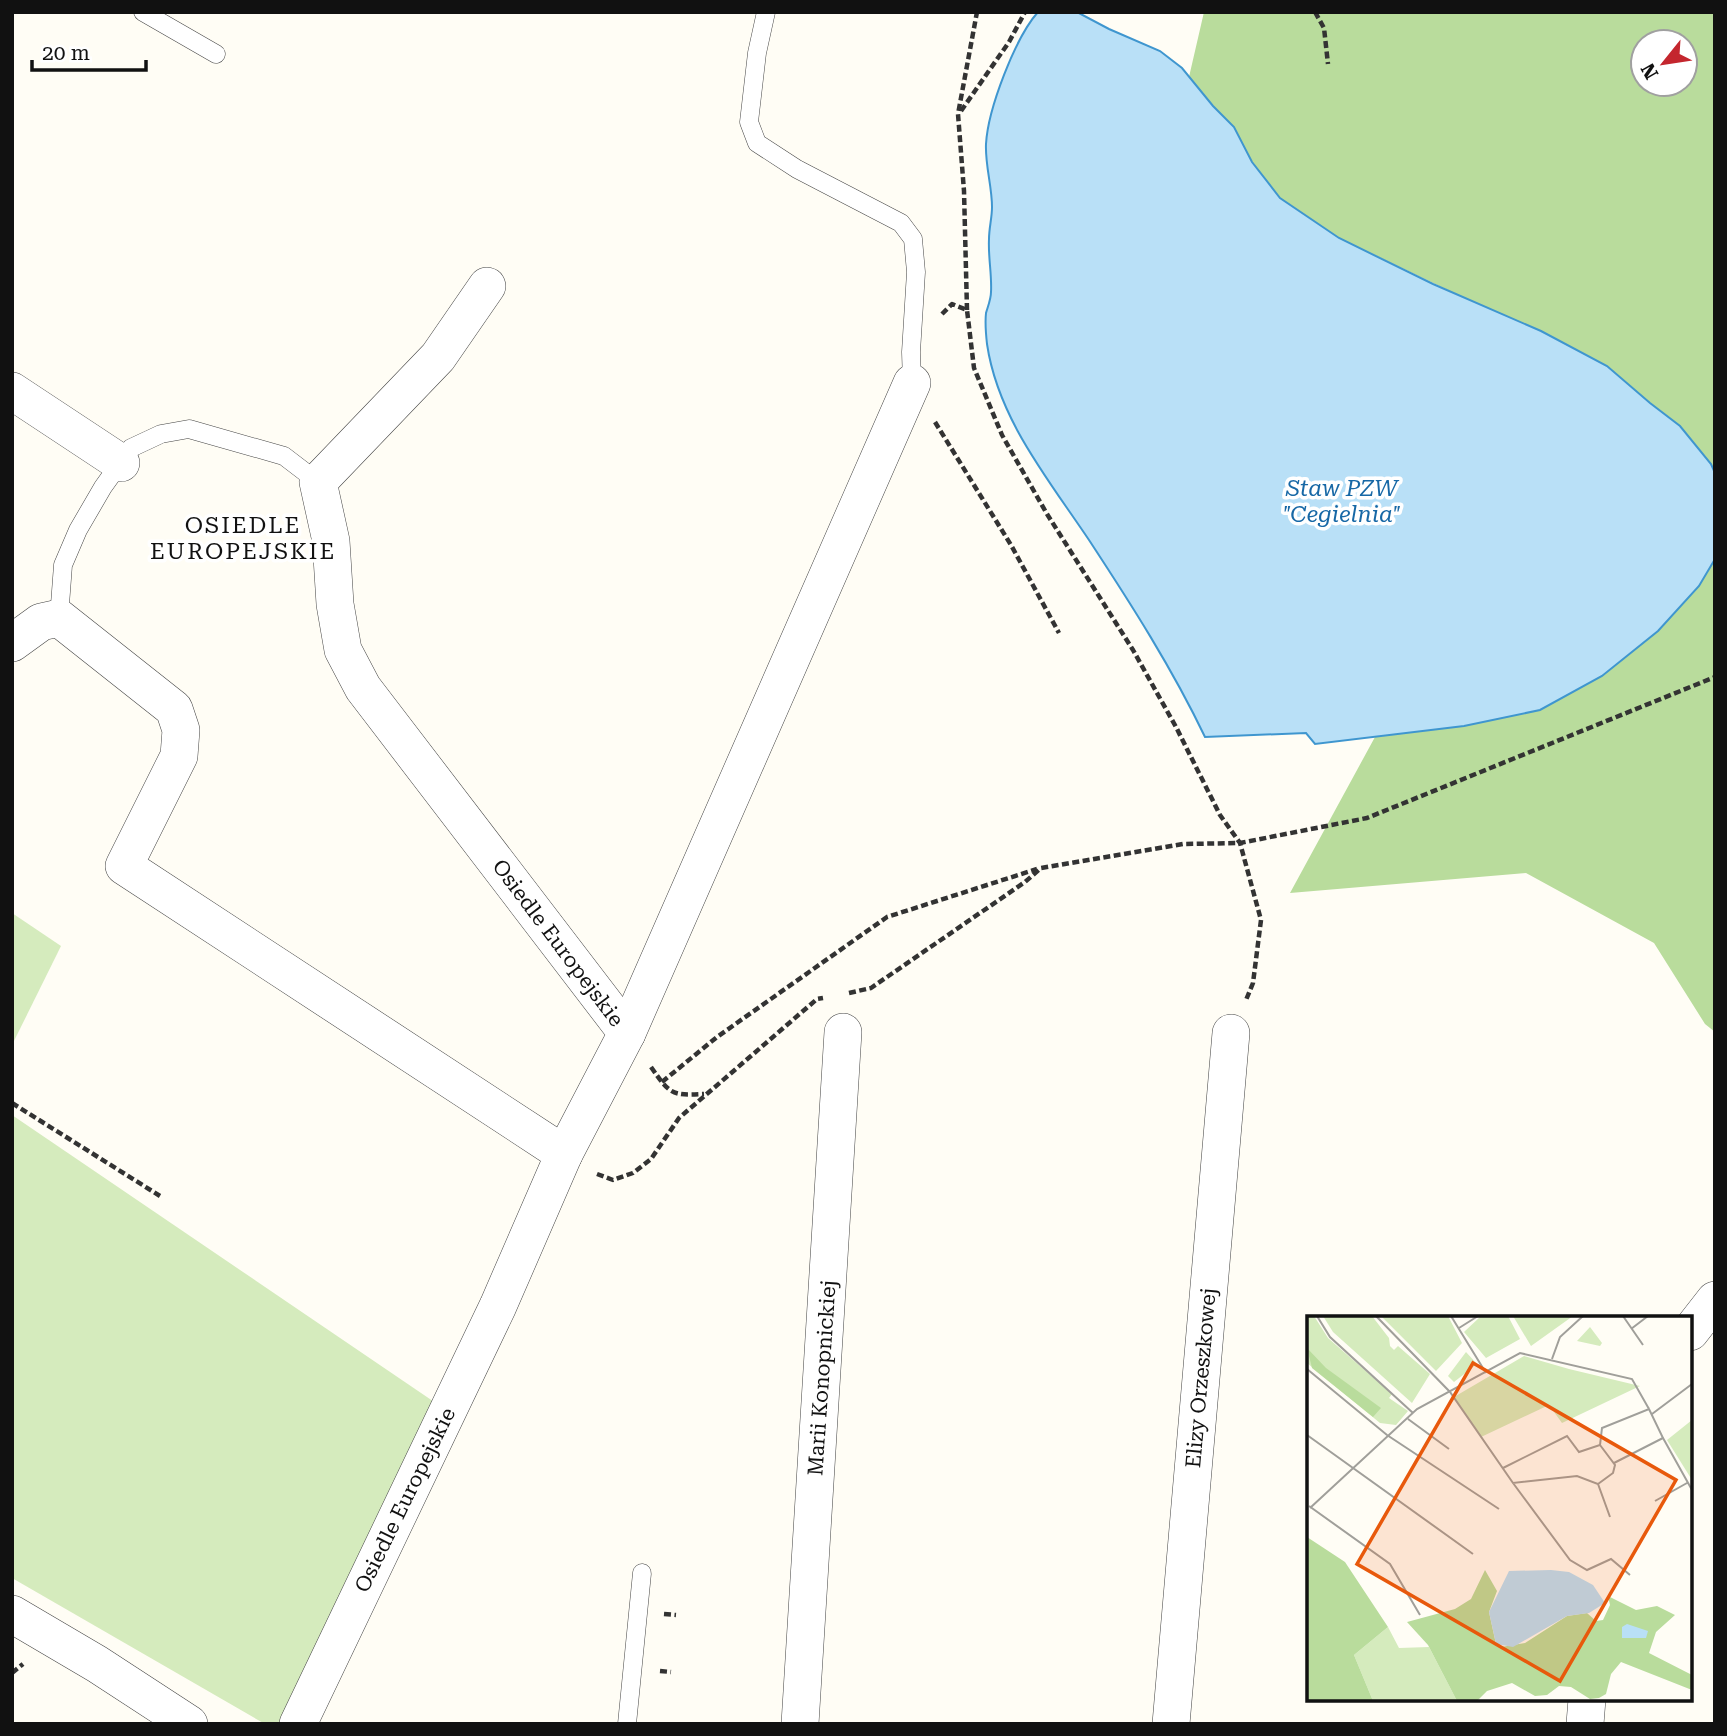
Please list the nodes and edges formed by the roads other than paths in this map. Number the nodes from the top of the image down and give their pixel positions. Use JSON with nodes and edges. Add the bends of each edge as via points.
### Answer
{"nodes":[{"id":1,"x":142,"y":12,"type":"edge"},
{"id":2,"x":766,"y":12,"type":"edge"},
{"id":3,"x":216,"y":54,"type":"dead end"},
{"id":4,"x":487,"y":286,"type":"dead end"},
{"id":5,"x":912,"y":383,"type":"joint"},
{"id":6,"x":12,"y":391,"type":"edge"},
{"id":7,"x":121,"y":463,"type":"junction"},
{"id":8,"x":318,"y":482,"type":"junction"},
{"id":9,"x":58,"y":618,"type":"junction"},
{"id":10,"x":12,"y":643,"type":"edge"},
{"id":11,"x":843,"y":1032,"type":"dead end"},
{"id":12,"x":627,"y":1033,"type":"junction"},
{"id":13,"x":1231,"y":1033,"type":"road end"},
{"id":14,"x":564,"y":1154,"type":"junction"},
{"id":15,"x":1715,"y":1300,"type":"edge"},
{"id":16,"x":1692,"y":1329,"type":"edge"},
{"id":17,"x":642,"y":1573,"type":"dead end"},
{"id":18,"x":13,"y":1617,"type":"edge"},
{"id":19,"x":1587,"y":1701,"type":"edge"},
{"id":20,"x":189,"y":1724,"type":"edge"},
{"id":21,"x":298,"y":1724,"type":"edge"},
{"id":22,"x":627,"y":1724,"type":"edge"},
{"id":23,"x":800,"y":1724,"type":"edge"},
{"id":24,"x":1171,"y":1724,"type":"edge"},
{"id":25,"x":1585,"y":1724,"type":"edge"}],
"edges":[{"from":1,"to":3,"type":"lane"},
{"from":2,"to":5,"type":"lane","via":[[749,122],[757,143],[901,223],[914,239]]},
{"from":4,"to":8,"type":"street","via":[[438,357]]},
{"from":5,"to":12,"type":"street"},
{"from":6,"to":7,"type":"street"},
{"from":7,"to":8,"type":"lane","via":[[131,448],[161,434],[189,429],[284,456]]},
{"from":7,"to":9,"type":"lane","via":[[78,530],[63,565]]},
{"from":8,"to":12,"type":"street","name":"Osiedle Europejskie","via":[[331,541],[343,650],[363,688]]},
{"from":9,"to":10,"type":"street","via":[[41,622]]},
{"from":9,"to":14,"type":"street","via":[[174,709],[181,730],[179,756],[124,866]]},
{"from":11,"to":23,"type":"street","name":"Marii Konopnickiej"},
{"from":12,"to":14,"type":"street","name":"Osiedle Europejskie"},
{"from":13,"to":24,"type":"street","name":"Elizy Orzeszkowej"},
{"from":14,"to":21,"type":"street","name":"Osiedle Europejskie","via":[[498,1306]]},
{"from":15,"to":16,"type":"street"},
{"from":17,"to":22,"type":"lane"},
{"from":18,"to":20,"type":"street"},
{"from":19,"to":25,"type":"street"}]}
